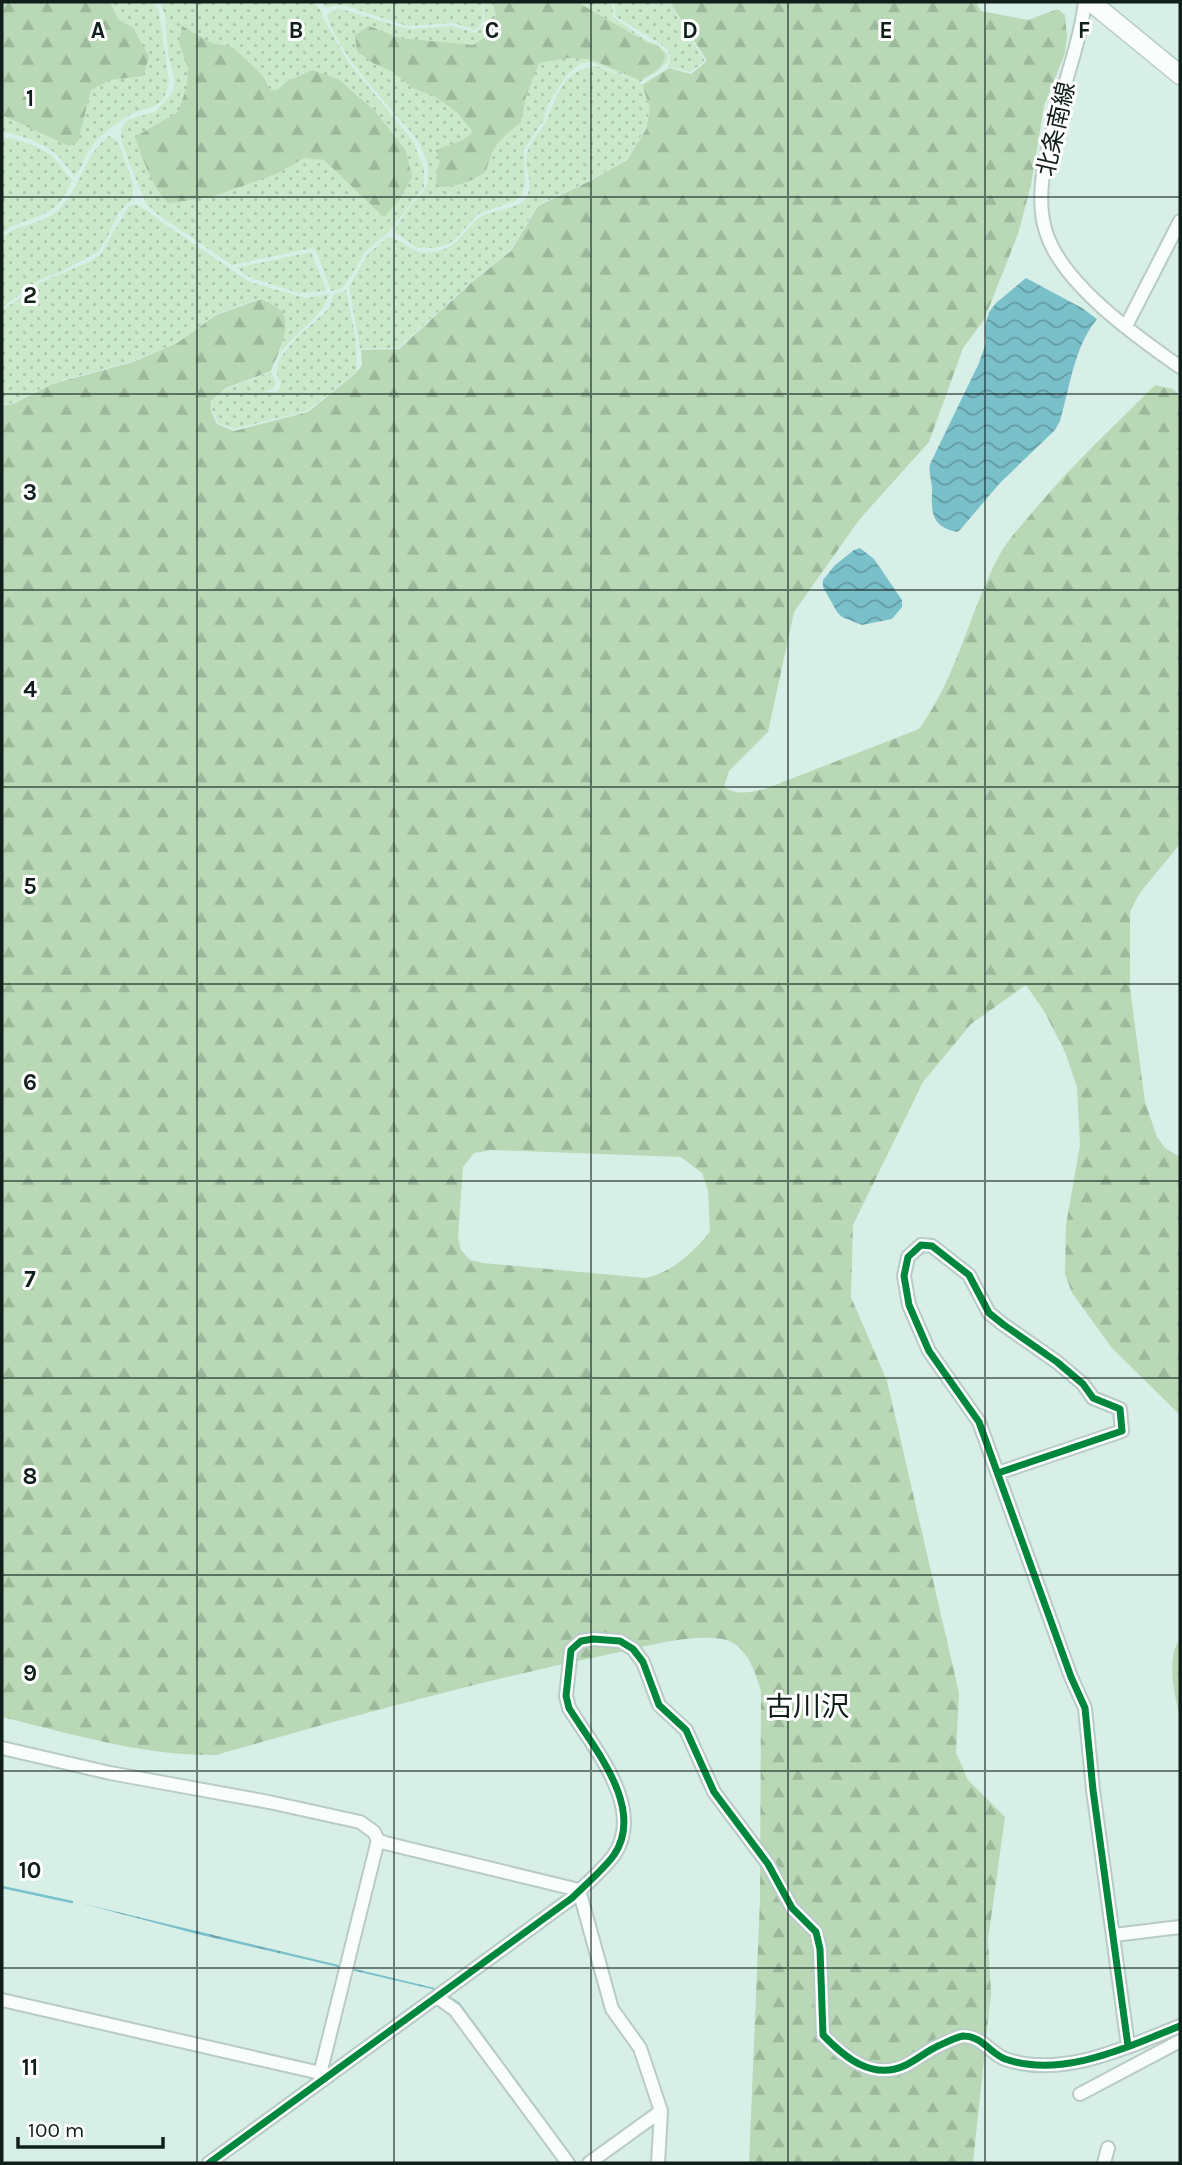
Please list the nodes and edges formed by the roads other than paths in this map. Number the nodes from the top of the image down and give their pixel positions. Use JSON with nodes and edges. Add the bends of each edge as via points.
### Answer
{"nodes":[{"id":1,"x":1095,"y":3,"type":"edge"},
{"id":2,"x":1180,"y":63,"type":"edge"},
{"id":3,"x":1180,"y":75,"type":"edge"},
{"id":4,"x":1180,"y":221,"type":"edge"},
{"id":5,"x":1126,"y":326,"type":"junction"},
{"id":6,"x":1180,"y":367,"type":"edge"},
{"id":7,"x":998,"y":1473,"type":"dead end"},
{"id":8,"x":2,"y":1748,"type":"edge"},
{"id":9,"x":378,"y":1840,"type":"junction"},
{"id":10,"x":579,"y":1891,"type":"junction"},
{"id":11,"x":1180,"y":1927,"type":"edge"},
{"id":12,"x":1114,"y":1935,"type":"junction"},
{"id":13,"x":437,"y":1997,"type":"junction"},
{"id":14,"x":2,"y":2000,"type":"edge"},
{"id":15,"x":1180,"y":2026,"type":"edge"},
{"id":16,"x":1180,"y":2041,"type":"edge"},
{"id":17,"x":1128,"y":2046,"type":"junction"},
{"id":18,"x":324,"y":2079,"type":"junction"},
{"id":19,"x":1080,"y":2094,"type":"dead end"},
{"id":20,"x":661,"y":2111,"type":"junction"},
{"id":21,"x":1108,"y":2148,"type":"dead end"},
{"id":22,"x":209,"y":2163,"type":"edge"},
{"id":23,"x":568,"y":2163,"type":"edge"},
{"id":24,"x":589,"y":2163,"type":"edge"},
{"id":25,"x":658,"y":2163,"type":"edge"},
{"id":26,"x":1104,"y":2163,"type":"edge"}],
"edges":[{"from":1,"to":2,"type":"highway"},
{"from":1,"to":3,"type":"highway"},
{"from":1,"to":5,"type":"street","name":"北条南線","via":[[1081,29],[1047,156],[1042,202],[1046,232],[1059,257],[1077,283]]},
{"from":4,"to":5,"type":"street"},
{"from":5,"to":6,"type":"street","name":"北条南線"},
{"from":7,"to":12,"type":"street","via":[[1122,1430],[1120,1409],[1093,1398],[1057,1362],[989,1313],[969,1275],[932,1246],[921,1245],[908,1257],[904,1276],[909,1305],[929,1351],[982,1430],[1085,1708]]},
{"from":8,"to":9,"type":"street","via":[[360,1822]]},
{"from":9,"to":10,"type":"street"},
{"from":9,"to":18,"type":"street","via":[[321,2070]]},
{"from":10,"to":13,"type":"street"},
{"from":10,"to":17,"type":"street","via":[[615,1854],[624,1825],[613,1778],[569,1709],[567,1673],[571,1650],[581,1642],[620,1641],[643,1662],[659,1705],[686,1730],[714,1792],[768,1864],[792,1908],[816,1932],[822,2035],[849,2060],[886,2071],[964,2036],[982,2042],[1003,2058],[1037,2064],[1079,2062]]},
{"from":10,"to":20,"type":"street","via":[[612,2009],[640,2048]]},
{"from":11,"to":12,"type":"street"},
{"from":12,"to":17,"type":"street"},
{"from":13,"to":18,"type":"street"},
{"from":13,"to":23,"type":"street","via":[[455,2010]]},
{"from":14,"to":18,"type":"street","via":[[316,2072]]},
{"from":15,"to":17,"type":"street"},
{"from":16,"to":19,"type":"street"},
{"from":18,"to":22,"type":"street"},
{"from":20,"to":24,"type":"street"},
{"from":20,"to":25,"type":"street"},
{"from":21,"to":26,"type":"street"}]}
